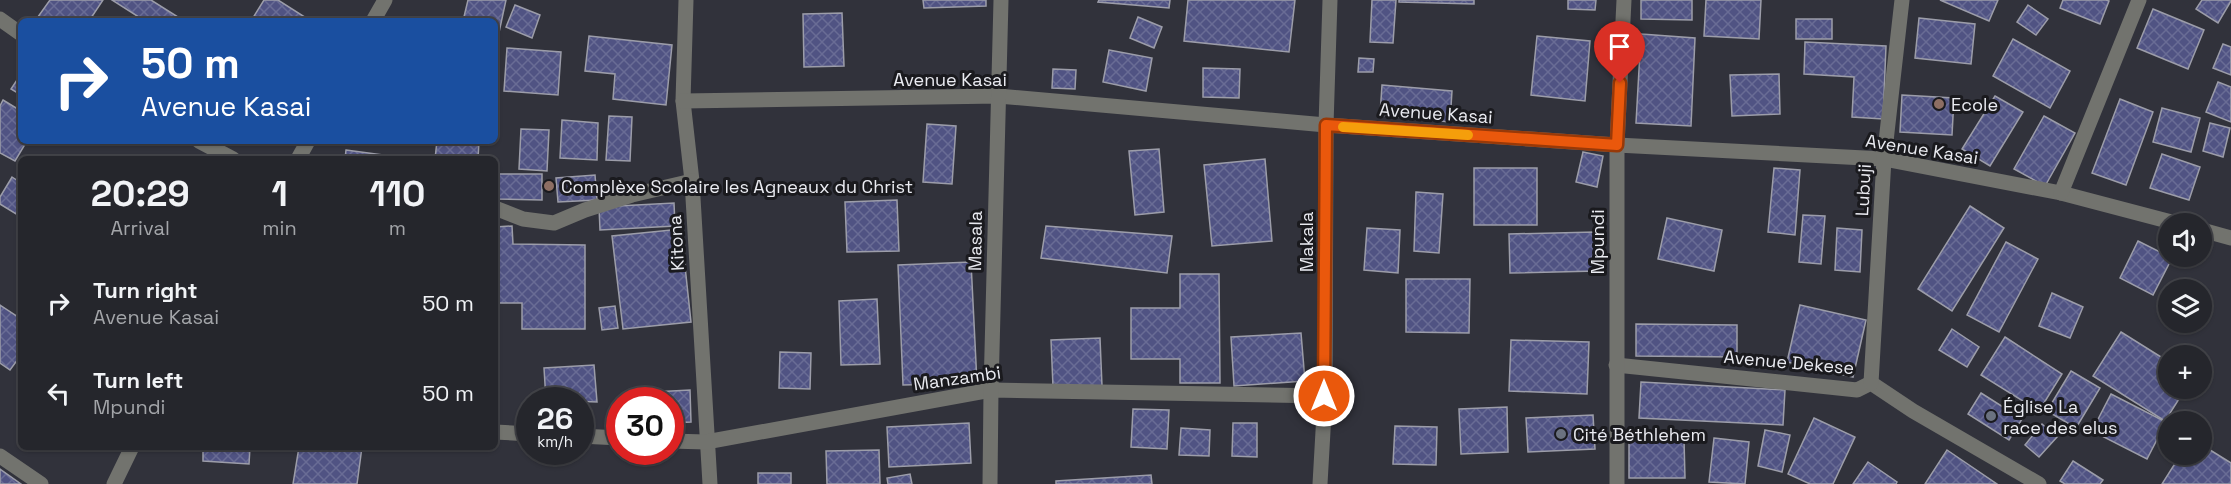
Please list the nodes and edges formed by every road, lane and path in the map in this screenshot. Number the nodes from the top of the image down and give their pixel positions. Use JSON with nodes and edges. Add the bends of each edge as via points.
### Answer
{"nodes":[{"id":1,"x":385,"y":0,"type":"edge"},
{"id":2,"x":686,"y":0,"type":"edge"},
{"id":3,"x":1001,"y":0,"type":"edge"},
{"id":4,"x":1330,"y":0,"type":"edge"},
{"id":5,"x":1624,"y":0,"type":"edge"},
{"id":6,"x":1902,"y":0,"type":"edge"},
{"id":7,"x":2139,"y":0,"type":"edge"},
{"id":8,"x":375,"y":18,"type":"edge"},
{"id":9,"x":0,"y":20,"type":"edge"},
{"id":10,"x":18,"y":32,"type":"edge"},
{"id":11,"x":998,"y":96,"type":"junction"},
{"id":12,"x":683,"y":101,"type":"junction"},
{"id":13,"x":1326,"y":125,"type":"junction"},
{"id":14,"x":205,"y":144,"type":"edge"},
{"id":15,"x":1617,"y":145,"type":"junction"},
{"id":16,"x":227,"y":156,"type":"edge"},
{"id":17,"x":1884,"y":159,"type":"junction"},
{"id":18,"x":692,"y":181,"type":"junction"},
{"id":19,"x":2061,"y":193,"type":"junction"},
{"id":20,"x":498,"y":209,"type":"edge"},
{"id":21,"x":2158,"y":218,"type":"edge"},
{"id":22,"x":2212,"y":233,"type":"edge"},
{"id":23,"x":2231,"y":238,"type":"edge"},
{"id":24,"x":1616,"y":365,"type":"junction"},
{"id":25,"x":1871,"y":383,"type":"junction"},
{"id":26,"x":990,"y":390,"type":"junction"},
{"id":27,"x":1324,"y":396,"type":"junction"},
{"id":28,"x":498,"y":432,"type":"edge"},
{"id":29,"x":516,"y":433,"type":"edge"},
{"id":30,"x":684,"y":441,"type":"edge"},
{"id":31,"x":706,"y":442,"type":"junction"},
{"id":32,"x":131,"y":450,"type":"edge"},
{"id":33,"x":0,"y":456,"type":"edge"},
{"id":34,"x":41,"y":484,"type":"edge"},
{"id":35,"x":114,"y":484,"type":"edge"},
{"id":36,"x":710,"y":484,"type":"edge"},
{"id":37,"x":990,"y":484,"type":"edge"},
{"id":38,"x":1320,"y":484,"type":"edge"},
{"id":39,"x":1617,"y":484,"type":"edge"},
{"id":40,"x":2038,"y":484,"type":"edge"}],
"edges":[{"from":1,"to":8,"type":"street"},
{"from":2,"to":12,"type":"street","name":"Kitona"},
{"from":3,"to":11,"type":"street","name":"Masala"},
{"from":4,"to":13,"type":"street","name":"Makala"},
{"from":5,"to":15,"type":"street","name":"Mpundi"},
{"from":6,"to":17,"type":"street","name":"Lubuji"},
{"from":7,"to":19,"type":"street"},
{"from":9,"to":10,"type":"street"},
{"from":11,"to":12,"type":"street","name":"Avenue Kasai"},
{"from":11,"to":13,"type":"street","name":"Avenue Kasai"},
{"from":11,"to":26,"type":"street","name":"Masala"},
{"from":12,"to":18,"type":"street","name":"Kitona"},
{"from":13,"to":15,"type":"street","name":"Avenue Kasai"},
{"from":13,"to":27,"type":"street","name":"Makala"},
{"from":14,"to":16,"type":"street"},
{"from":15,"to":17,"type":"street","name":"Avenue Kasai"},
{"from":15,"to":24,"type":"street","name":"Mpundi"},
{"from":17,"to":19,"type":"street","name":"Avenue Kasai"},
{"from":17,"to":25,"type":"street","name":"Lubuji"},
{"from":18,"to":20,"type":"street","via":[[632,195],[554,223],[523,219]]},
{"from":18,"to":31,"type":"street","name":"Kitona"},
{"from":19,"to":21,"type":"street","name":"Avenue Kasai"},
{"from":22,"to":23,"type":"street"},
{"from":24,"to":25,"type":"street","name":"Avenue Dekese","via":[[1857,390]]},
{"from":24,"to":39,"type":"street","name":"Mpundi"},
{"from":25,"to":40,"type":"street","name":"Avenue Dekese"},
{"from":26,"to":27,"type":"street","name":"Manzambi"},
{"from":26,"to":31,"type":"street","name":"Manzambi"},
{"from":26,"to":37,"type":"street","name":"Masala"},
{"from":27,"to":38,"type":"street","name":"Makala"},
{"from":28,"to":29,"type":"street"},
{"from":30,"to":31,"type":"street","name":"Manzambi"},
{"from":31,"to":36,"type":"street","name":"Kitona"},
{"from":32,"to":35,"type":"street"},
{"from":33,"to":34,"type":"street"}]}
